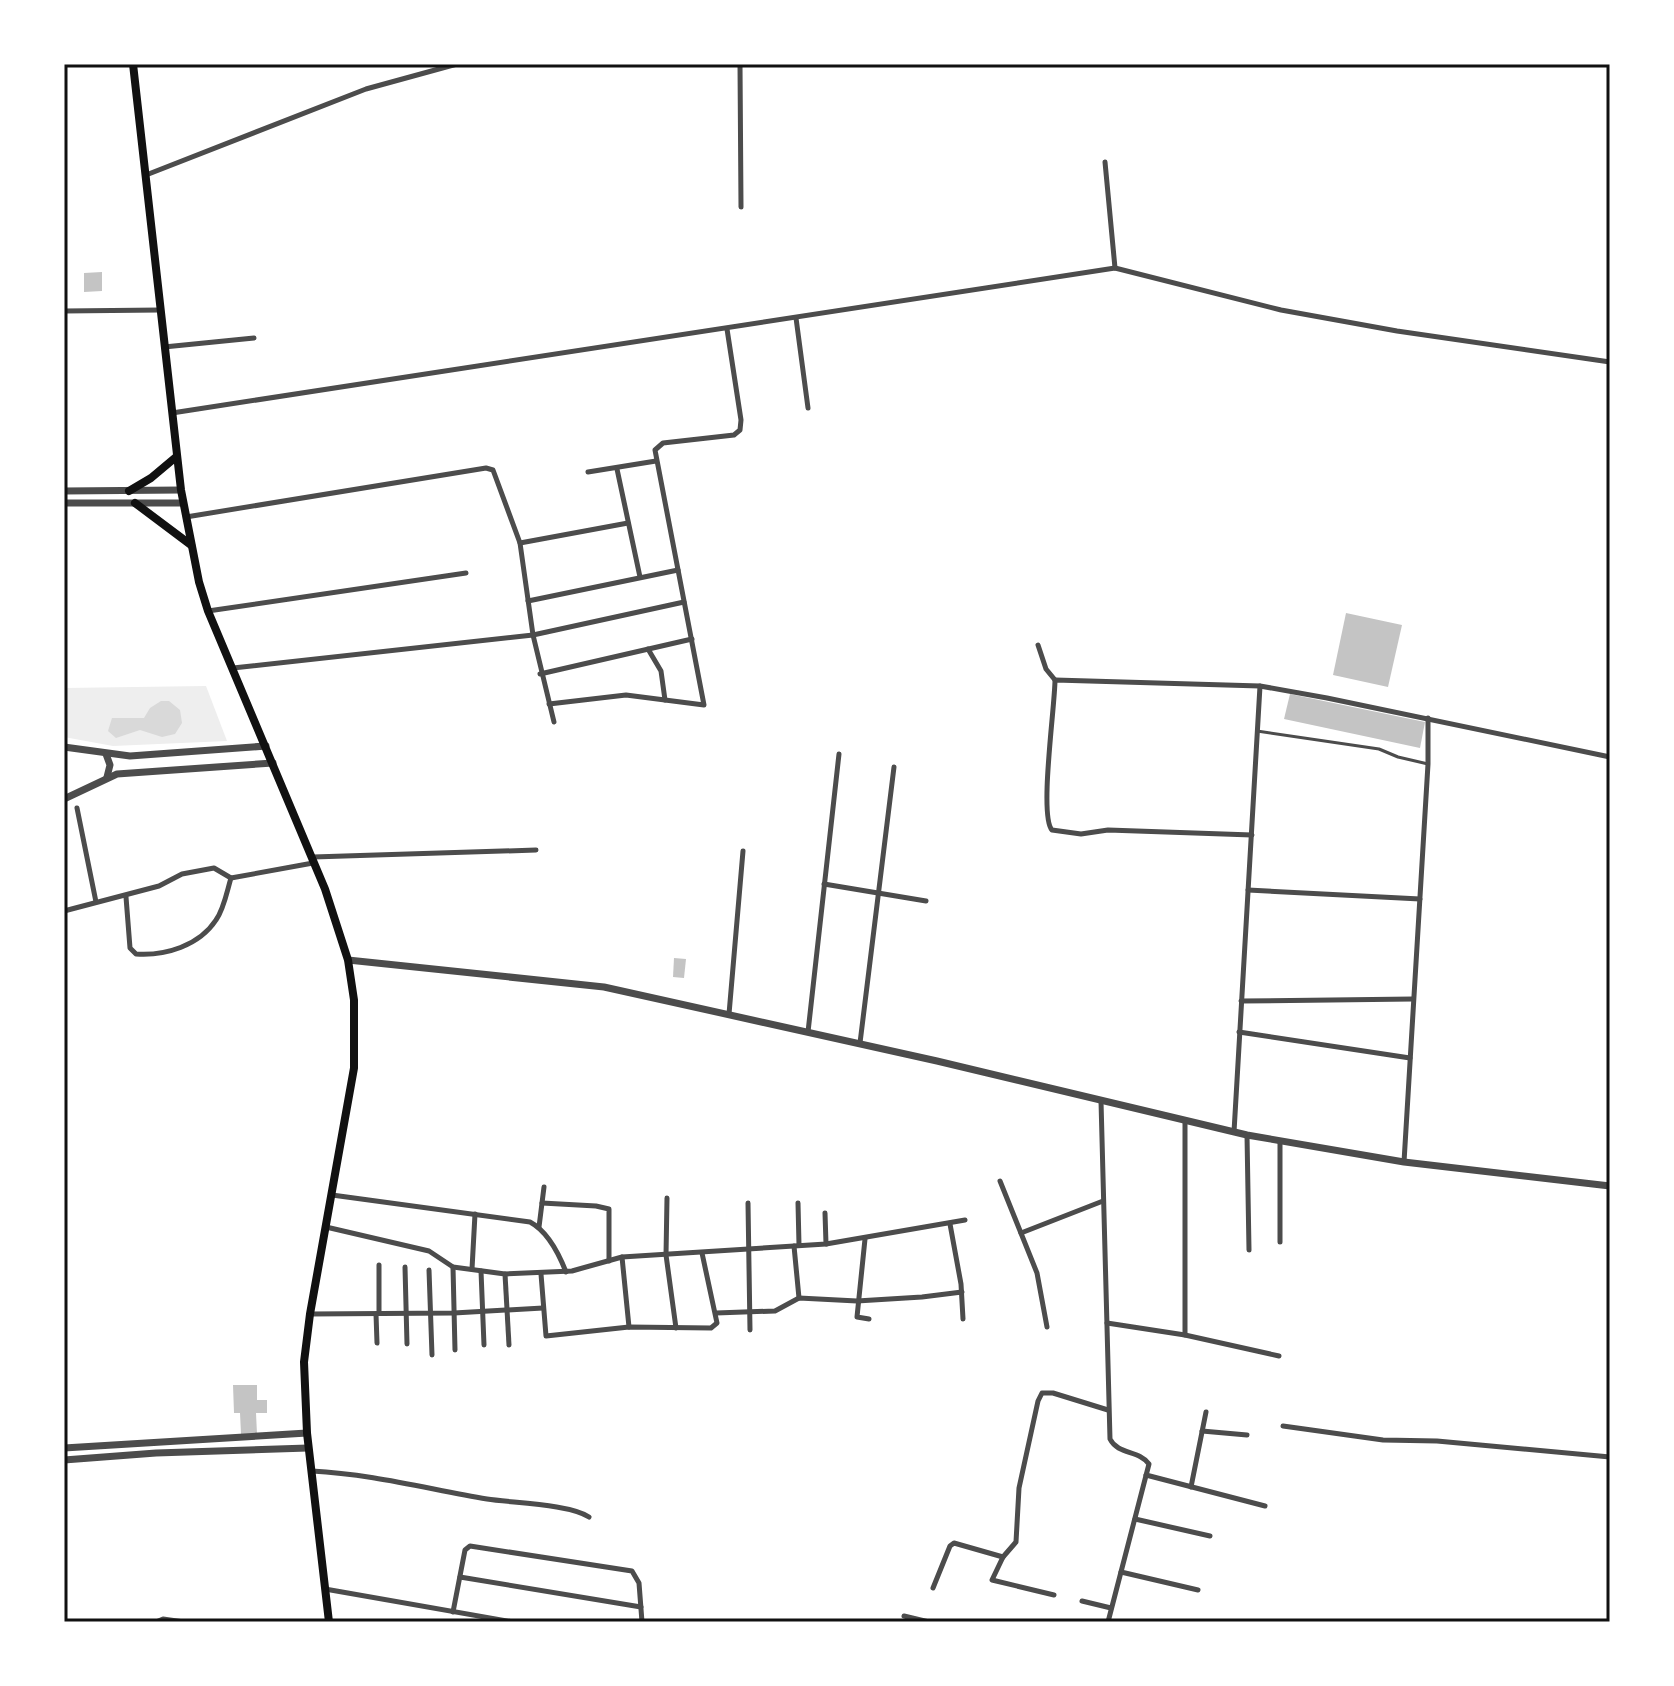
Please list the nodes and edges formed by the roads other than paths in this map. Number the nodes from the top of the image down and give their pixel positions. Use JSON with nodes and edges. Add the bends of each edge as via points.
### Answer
{"nodes":[{"id":1,"x":133,"y":64,"type":"edge"},
{"id":2,"x":457,"y":64,"type":"edge"},
{"id":3,"x":740,"y":64,"type":"edge"},
{"id":4,"x":1105,"y":162,"type":"dead end"},
{"id":5,"x":145,"y":175,"type":"junction"},
{"id":6,"x":741,"y":207,"type":"dead end"},
{"id":7,"x":1115,"y":268,"type":"junction"},
{"id":8,"x":160,"y":310,"type":"junction"},
{"id":9,"x":64,"y":311,"type":"edge"},
{"id":10,"x":796,"y":318,"type":"junction"},
{"id":11,"x":727,"y":329,"type":"junction"},
{"id":12,"x":254,"y":338,"type":"dead end"},
{"id":13,"x":164,"y":347,"type":"junction"},
{"id":14,"x":1610,"y":362,"type":"edge"},
{"id":15,"x":808,"y":408,"type":"dead end"},
{"id":16,"x":171,"y":413,"type":"junction"},
{"id":17,"x":176,"y":457,"type":"junction"},
{"id":18,"x":656,"y":461,"type":"junction"},
{"id":19,"x":617,"y":469,"type":"junction"},
{"id":20,"x":588,"y":472,"type":"dead end"},
{"id":21,"x":181,"y":490,"type":"junction"},
{"id":22,"x":64,"y":491,"type":"edge"},
{"id":23,"x":129,"y":491,"type":"junction"},
{"id":24,"x":64,"y":503,"type":"edge"},
{"id":25,"x":135,"y":503,"type":"junction"},
{"id":26,"x":183,"y":503,"type":"junction"},
{"id":27,"x":185,"y":517,"type":"junction"},
{"id":28,"x":628,"y":523,"type":"junction"},
{"id":29,"x":520,"y":543,"type":"junction"},
{"id":30,"x":191,"y":545,"type":"junction"},
{"id":31,"x":678,"y":570,"type":"junction"},
{"id":32,"x":466,"y":573,"type":"dead end"},
{"id":33,"x":640,"y":577,"type":"junction"},
{"id":34,"x":528,"y":601,"type":"junction"},
{"id":35,"x":684,"y":602,"type":"junction"},
{"id":36,"x":208,"y":611,"type":"junction"},
{"id":37,"x":533,"y":635,"type":"junction"},
{"id":38,"x":692,"y":639,"type":"junction"},
{"id":39,"x":1038,"y":645,"type":"dead end"},
{"id":40,"x":648,"y":649,"type":"junction"},
{"id":41,"x":232,"y":668,"type":"junction"},
{"id":42,"x":540,"y":674,"type":"junction"},
{"id":43,"x":1055,"y":680,"type":"junction"},
{"id":44,"x":1260,"y":686,"type":"junction"},
{"id":45,"x":665,"y":701,"type":"junction"},
{"id":46,"x":549,"y":704,"type":"junction"},
{"id":47,"x":1428,"y":718,"type":"junction"},
{"id":48,"x":554,"y":722,"type":"dead end"},
{"id":49,"x":1257,"y":731,"type":"junction"},
{"id":50,"x":266,"y":746,"type":"junction"},
{"id":51,"x":64,"y":747,"type":"edge"},
{"id":52,"x":106,"y":754,"type":"junction"},
{"id":53,"x":839,"y":754,"type":"dead end"},
{"id":54,"x":1610,"y":757,"type":"edge"},
{"id":55,"x":273,"y":763,"type":"junction"},
{"id":56,"x":1428,"y":764,"type":"junction"},
{"id":57,"x":894,"y":767,"type":"dead end"},
{"id":58,"x":107,"y":777,"type":"junction"},
{"id":59,"x":64,"y":799,"type":"edge"},
{"id":60,"x":77,"y":808,"type":"dead end"},
{"id":61,"x":1252,"y":835,"type":"junction"},
{"id":62,"x":536,"y":850,"type":"dead end"},
{"id":63,"x":743,"y":851,"type":"dead end"},
{"id":64,"x":314,"y":860,"type":"junction"},
{"id":65,"x":231,"y":878,"type":"junction"},
{"id":66,"x":824,"y":883,"type":"junction"},
{"id":67,"x":1248,"y":890,"type":"junction"},
{"id":68,"x":878,"y":894,"type":"junction"},
{"id":69,"x":126,"y":897,"type":"junction"},
{"id":70,"x":1420,"y":899,"type":"junction"},
{"id":71,"x":926,"y":901,"type":"dead end"},
{"id":72,"x":96,"y":902,"type":"junction"},
{"id":73,"x":64,"y":911,"type":"edge"},
{"id":74,"x":348,"y":960,"type":"junction"},
{"id":75,"x":1413,"y":999,"type":"junction"},
{"id":76,"x":1241,"y":1001,"type":"junction"},
{"id":77,"x":729,"y":1014,"type":"junction"},
{"id":78,"x":808,"y":1032,"type":"junction"},
{"id":79,"x":1239,"y":1032,"type":"junction"},
{"id":80,"x":860,"y":1043,"type":"junction"},
{"id":81,"x":1410,"y":1058,"type":"junction"},
{"id":82,"x":1101,"y":1101,"type":"junction"},
{"id":83,"x":1185,"y":1120,"type":"junction"},
{"id":84,"x":1234,"y":1132,"type":"junction"},
{"id":85,"x":1247,"y":1135,"type":"junction"},
{"id":86,"x":1280,"y":1140,"type":"junction"},
{"id":87,"x":1404,"y":1162,"type":"junction"},
{"id":88,"x":1000,"y":1181,"type":"dead end"},
{"id":89,"x":1610,"y":1186,"type":"edge"},
{"id":90,"x":544,"y":1187,"type":"dead end"},
{"id":91,"x":332,"y":1195,"type":"junction"},
{"id":92,"x":667,"y":1198,"type":"dead end"},
{"id":93,"x":1103,"y":1201,"type":"junction"},
{"id":94,"x":542,"y":1203,"type":"junction"},
{"id":95,"x":748,"y":1203,"type":"dead end"},
{"id":96,"x":798,"y":1203,"type":"dead end"},
{"id":97,"x":825,"y":1213,"type":"dead end"},
{"id":98,"x":475,"y":1214,"type":"junction"},
{"id":99,"x":965,"y":1220,"type":"dead end"},
{"id":100,"x":950,"y":1224,"type":"junction"},
{"id":101,"x":326,"y":1227,"type":"junction"},
{"id":102,"x":539,"y":1227,"type":"junction"},
{"id":103,"x":1021,"y":1233,"type":"junction"},
{"id":104,"x":865,"y":1239,"type":"junction"},
{"id":105,"x":1280,"y":1242,"type":"dead end"},
{"id":106,"x":826,"y":1244,"type":"junction"},
{"id":107,"x":796,"y":1245,"type":"junction"},
{"id":108,"x":749,"y":1250,"type":"junction"},
{"id":109,"x":1249,"y":1250,"type":"dead end"},
{"id":110,"x":702,"y":1252,"type":"junction"},
{"id":111,"x":666,"y":1255,"type":"junction"},
{"id":112,"x":622,"y":1257,"type":"junction"},
{"id":113,"x":609,"y":1261,"type":"junction"},
{"id":114,"x":379,"y":1265,"type":"dead end"},
{"id":115,"x":405,"y":1267,"type":"dead end"},
{"id":116,"x":453,"y":1267,"type":"junction"},
{"id":117,"x":429,"y":1270,"type":"dead end"},
{"id":118,"x":472,"y":1270,"type":"junction"},
{"id":119,"x":481,"y":1271,"type":"junction"},
{"id":120,"x":566,"y":1272,"type":"junction"},
{"id":121,"x":505,"y":1274,"type":"junction"},
{"id":122,"x":541,"y":1274,"type":"junction"},
{"id":123,"x":962,"y":1292,"type":"junction"},
{"id":124,"x":799,"y":1298,"type":"junction"},
{"id":125,"x":857,"y":1301,"type":"junction"},
{"id":126,"x":543,"y":1308,"type":"junction"},
{"id":127,"x":507,"y":1310,"type":"junction"},
{"id":128,"x":483,"y":1312,"type":"junction"},
{"id":129,"x":749,"y":1312,"type":"junction"},
{"id":130,"x":405,"y":1313,"type":"junction"},
{"id":131,"x":430,"y":1313,"type":"junction"},
{"id":132,"x":454,"y":1313,"type":"junction"},
{"id":133,"x":716,"y":1313,"type":"junction"},
{"id":134,"x":310,"y":1314,"type":"junction"},
{"id":135,"x":378,"y":1314,"type":"junction"},
{"id":136,"x":869,"y":1319,"type":"dead end"},
{"id":137,"x":963,"y":1319,"type":"dead end"},
{"id":138,"x":1107,"y":1323,"type":"junction"},
{"id":139,"x":629,"y":1327,"type":"junction"},
{"id":140,"x":1047,"y":1327,"type":"dead end"},
{"id":141,"x":676,"y":1328,"type":"junction"},
{"id":142,"x":750,"y":1330,"type":"dead end"},
{"id":143,"x":1185,"y":1335,"type":"junction"},
{"id":144,"x":377,"y":1343,"type":"dead end"},
{"id":145,"x":407,"y":1344,"type":"dead end"},
{"id":146,"x":484,"y":1345,"type":"dead end"},
{"id":147,"x":509,"y":1345,"type":"dead end"},
{"id":148,"x":455,"y":1350,"type":"dead end"},
{"id":149,"x":432,"y":1355,"type":"dead end"},
{"id":150,"x":1279,"y":1356,"type":"dead end"},
{"id":151,"x":1108,"y":1410,"type":"junction"},
{"id":152,"x":1206,"y":1412,"type":"dead end"},
{"id":153,"x":1283,"y":1426,"type":"dead end"},
{"id":154,"x":1202,"y":1431,"type":"junction"},
{"id":155,"x":307,"y":1433,"type":"junction"},
{"id":156,"x":1247,"y":1435,"type":"dead end"},
{"id":157,"x":64,"y":1448,"type":"edge"},
{"id":158,"x":308,"y":1448,"type":"junction"},
{"id":159,"x":1610,"y":1457,"type":"edge"},
{"id":160,"x":64,"y":1460,"type":"edge"},
{"id":161,"x":311,"y":1471,"type":"junction"},
{"id":162,"x":1146,"y":1475,"type":"junction"},
{"id":163,"x":1191,"y":1487,"type":"junction"},
{"id":164,"x":1265,"y":1506,"type":"dead end"},
{"id":165,"x":589,"y":1517,"type":"dead end"},
{"id":166,"x":1135,"y":1519,"type":"junction"},
{"id":167,"x":1210,"y":1536,"type":"dead end"},
{"id":168,"x":1003,"y":1557,"type":"junction"},
{"id":169,"x":1121,"y":1572,"type":"junction"},
{"id":170,"x":460,"y":1577,"type":"junction"},
{"id":171,"x":933,"y":1588,"type":"dead end"},
{"id":172,"x":325,"y":1589,"type":"junction"},
{"id":173,"x":1198,"y":1590,"type":"dead end"},
{"id":174,"x":1054,"y":1595,"type":"dead end"},
{"id":175,"x":1082,"y":1601,"type":"dead end"},
{"id":176,"x":641,"y":1607,"type":"junction"},
{"id":177,"x":1111,"y":1608,"type":"junction"},
{"id":178,"x":453,"y":1612,"type":"junction"},
{"id":179,"x":904,"y":1616,"type":"dead end"},
{"id":180,"x":156,"y":1622,"type":"edge"},
{"id":181,"x":184,"y":1622,"type":"edge"},
{"id":182,"x":329,"y":1622,"type":"edge"},
{"id":183,"x":513,"y":1622,"type":"edge"},
{"id":184,"x":642,"y":1622,"type":"edge"},
{"id":185,"x":927,"y":1622,"type":"edge"},
{"id":186,"x":1108,"y":1622,"type":"edge"}],
"edges":[{"from":1,"to":5,"type":"main road"},
{"from":2,"to":5,"type":"street","via":[[366,89]]},
{"from":3,"to":6,"type":"street"},
{"from":4,"to":7,"type":"street"},
{"from":5,"to":8,"type":"main road"},
{"from":7,"to":10,"type":"street"},
{"from":7,"to":14,"type":"street","via":[[1281,310]]},
{"from":8,"to":9,"type":"street"},
{"from":8,"to":13,"type":"main road"},
{"from":10,"to":11,"type":"street"},
{"from":10,"to":15,"type":"street"},
{"from":11,"to":16,"type":"street"},
{"from":11,"to":18,"type":"street","via":[[740,430],[663,443],[656,447]]},
{"from":12,"to":13,"type":"street"},
{"from":13,"to":16,"type":"main road"},
{"from":16,"to":17,"type":"main road"},
{"from":17,"to":21,"type":"main road"},
{"from":17,"to":23,"type":"main road"},
{"from":18,"to":19,"type":"street"},
{"from":18,"to":31,"type":"street"},
{"from":19,"to":20,"type":"street"},
{"from":19,"to":28,"type":"street"},
{"from":21,"to":23,"type":"street"},
{"from":21,"to":26,"type":"main road"},
{"from":22,"to":23,"type":"street"},
{"from":24,"to":25,"type":"street"},
{"from":25,"to":26,"type":"street"},
{"from":25,"to":30,"type":"main road"},
{"from":26,"to":27,"type":"main road"},
{"from":27,"to":29,"type":"street","via":[[486,468],[495,473]]},
{"from":27,"to":30,"type":"main road"},
{"from":28,"to":29,"type":"street"},
{"from":28,"to":33,"type":"street"},
{"from":29,"to":34,"type":"street"},
{"from":30,"to":36,"type":"main road"},
{"from":31,"to":33,"type":"street"},
{"from":31,"to":35,"type":"street"},
{"from":32,"to":36,"type":"street"},
{"from":33,"to":34,"type":"street"},
{"from":34,"to":37,"type":"street"},
{"from":35,"to":37,"type":"street"},
{"from":35,"to":38,"type":"street"},
{"from":36,"to":41,"type":"main road"},
{"from":37,"to":41,"type":"street"},
{"from":37,"to":42,"type":"street"},
{"from":38,"to":40,"type":"street"},
{"from":38,"to":45,"type":"street","via":[[704,705]]},
{"from":39,"to":43,"type":"street"},
{"from":40,"to":42,"type":"street"},
{"from":40,"to":45,"type":"street","via":[[661,671]]},
{"from":41,"to":50,"type":"main road"},
{"from":42,"to":46,"type":"street"},
{"from":43,"to":44,"type":"street"},
{"from":43,"to":61,"type":"street","via":[[1046,793],[1046,818],[1052,830]]},
{"from":44,"to":47,"type":"street"},
{"from":44,"to":49,"type":"street"},
{"from":45,"to":46,"type":"street","via":[[618,695]]},
{"from":46,"to":48,"type":"street"},
{"from":47,"to":54,"type":"street"},
{"from":47,"to":56,"type":"street"},
{"from":49,"to":56,"type":"lane","via":[[1379,749]]},
{"from":49,"to":61,"type":"street"},
{"from":50,"to":52,"type":"street"},
{"from":50,"to":55,"type":"main road"},
{"from":51,"to":52,"type":"street"},
{"from":52,"to":58,"type":"street"},
{"from":53,"to":66,"type":"street"},
{"from":55,"to":58,"type":"street"},
{"from":55,"to":64,"type":"main road"},
{"from":56,"to":70,"type":"street"},
{"from":57,"to":68,"type":"street"},
{"from":58,"to":59,"type":"street"},
{"from":60,"to":72,"type":"street"},
{"from":61,"to":67,"type":"street"},
{"from":62,"to":64,"type":"street"},
{"from":63,"to":77,"type":"street"},
{"from":64,"to":65,"type":"street"},
{"from":64,"to":74,"type":"main road"},
{"from":65,"to":69,"type":"street","via":[[214,868],[182,874]]},
{"from":65,"to":69,"type":"street","via":[[217,919],[188,945],[159,954],[136,954],[130,948]]},
{"from":66,"to":68,"type":"street"},
{"from":66,"to":78,"type":"street"},
{"from":67,"to":70,"type":"street"},
{"from":67,"to":76,"type":"street"},
{"from":68,"to":71,"type":"street"},
{"from":68,"to":80,"type":"street"},
{"from":69,"to":72,"type":"street"},
{"from":70,"to":75,"type":"street"},
{"from":72,"to":73,"type":"street"},
{"from":74,"to":77,"type":"street","via":[[604,987]]},
{"from":74,"to":91,"type":"main road","via":[[354,1068]]},
{"from":75,"to":76,"type":"street"},
{"from":75,"to":81,"type":"street"},
{"from":76,"to":79,"type":"street"},
{"from":77,"to":78,"type":"street"},
{"from":78,"to":80,"type":"street"},
{"from":79,"to":81,"type":"street"},
{"from":79,"to":84,"type":"street"},
{"from":80,"to":82,"type":"street"},
{"from":81,"to":87,"type":"street"},
{"from":82,"to":83,"type":"street"},
{"from":82,"to":93,"type":"street"},
{"from":83,"to":84,"type":"street"},
{"from":83,"to":143,"type":"street"},
{"from":84,"to":85,"type":"street"},
{"from":85,"to":86,"type":"street"},
{"from":85,"to":109,"type":"street"},
{"from":86,"to":87,"type":"street"},
{"from":86,"to":105,"type":"street"},
{"from":87,"to":89,"type":"street"},
{"from":88,"to":103,"type":"street"},
{"from":90,"to":94,"type":"street"},
{"from":91,"to":98,"type":"street"},
{"from":91,"to":101,"type":"main road"},
{"from":92,"to":111,"type":"street"},
{"from":93,"to":103,"type":"street"},
{"from":93,"to":138,"type":"street"},
{"from":94,"to":102,"type":"street"},
{"from":94,"to":113,"type":"street","via":[[609,1209]]},
{"from":95,"to":108,"type":"street"},
{"from":96,"to":107,"type":"street"},
{"from":97,"to":106,"type":"street"},
{"from":98,"to":102,"type":"street"},
{"from":98,"to":118,"type":"street"},
{"from":99,"to":100,"type":"street"},
{"from":100,"to":104,"type":"street"},
{"from":100,"to":123,"type":"street"},
{"from":101,"to":116,"type":"street","via":[[422,1249]]},
{"from":101,"to":134,"type":"main road"},
{"from":102,"to":120,"type":"street"},
{"from":103,"to":140,"type":"street","via":[[1037,1273]]},
{"from":104,"to":106,"type":"street"},
{"from":104,"to":125,"type":"street"},
{"from":106,"to":107,"type":"street"},
{"from":107,"to":108,"type":"street"},
{"from":107,"to":124,"type":"street"},
{"from":108,"to":110,"type":"street"},
{"from":108,"to":129,"type":"street"},
{"from":110,"to":111,"type":"street"},
{"from":110,"to":133,"type":"street"},
{"from":111,"to":112,"type":"street"},
{"from":111,"to":141,"type":"street"},
{"from":112,"to":113,"type":"street"},
{"from":112,"to":139,"type":"street"},
{"from":113,"to":120,"type":"street"},
{"from":114,"to":135,"type":"street"},
{"from":115,"to":130,"type":"street"},
{"from":116,"to":118,"type":"street"},
{"from":116,"to":132,"type":"street"},
{"from":117,"to":131,"type":"street"},
{"from":118,"to":119,"type":"street"},
{"from":119,"to":121,"type":"street"},
{"from":119,"to":128,"type":"street"},
{"from":120,"to":122,"type":"street"},
{"from":121,"to":122,"type":"street"},
{"from":121,"to":127,"type":"street"},
{"from":122,"to":126,"type":"street"},
{"from":123,"to":125,"type":"street"},
{"from":123,"to":137,"type":"street"},
{"from":124,"to":125,"type":"street"},
{"from":124,"to":129,"type":"street","via":[[775,1311]]},
{"from":125,"to":136,"type":"street","via":[[858,1318]]},
{"from":126,"to":127,"type":"street"},
{"from":126,"to":139,"type":"street","via":[[546,1336]]},
{"from":127,"to":128,"type":"street"},
{"from":127,"to":147,"type":"street"},
{"from":128,"to":132,"type":"street"},
{"from":128,"to":146,"type":"street"},
{"from":129,"to":133,"type":"street"},
{"from":129,"to":142,"type":"street"},
{"from":130,"to":131,"type":"street"},
{"from":130,"to":135,"type":"street"},
{"from":130,"to":145,"type":"street"},
{"from":131,"to":132,"type":"street"},
{"from":131,"to":149,"type":"street"},
{"from":132,"to":148,"type":"street"},
{"from":133,"to":141,"type":"street","via":[[717,1323],[711,1328]]},
{"from":134,"to":135,"type":"street"},
{"from":134,"to":155,"type":"main road","via":[[304,1362]]},
{"from":135,"to":144,"type":"street"},
{"from":138,"to":143,"type":"street"},
{"from":138,"to":151,"type":"street"},
{"from":139,"to":141,"type":"street"},
{"from":143,"to":150,"type":"street"},
{"from":151,"to":162,"type":"street","via":[[1113,1445],[1145,1458]]},
{"from":151,"to":168,"type":"street","via":[[1053,1393],[1040,1395],[1019,1488],[1016,1542]]},
{"from":152,"to":154,"type":"street"},
{"from":153,"to":159,"type":"street","via":[[1383,1440]]},
{"from":154,"to":156,"type":"street"},
{"from":154,"to":163,"type":"street"},
{"from":155,"to":157,"type":"street"},
{"from":155,"to":158,"type":"main road"},
{"from":158,"to":160,"type":"street"},
{"from":158,"to":161,"type":"main road"},
{"from":161,"to":165,"type":"street","via":[[357,1474],[574,1510]]},
{"from":161,"to":172,"type":"main road"},
{"from":162,"to":163,"type":"street"},
{"from":162,"to":166,"type":"street"},
{"from":163,"to":164,"type":"street"},
{"from":166,"to":167,"type":"street"},
{"from":166,"to":169,"type":"street"},
{"from":168,"to":171,"type":"street","via":[[954,1543]]},
{"from":168,"to":174,"type":"street","via":[[994,1582]]},
{"from":169,"to":173,"type":"street"},
{"from":169,"to":177,"type":"street"},
{"from":170,"to":176,"type":"street"},
{"from":170,"to":176,"type":"street","via":[[470,1546],[624,1569],[636,1574]]},
{"from":170,"to":178,"type":"street"},
{"from":172,"to":178,"type":"street"},
{"from":172,"to":182,"type":"main road"},
{"from":175,"to":177,"type":"street"},
{"from":176,"to":184,"type":"street"},
{"from":177,"to":186,"type":"street"},
{"from":178,"to":183,"type":"street"},
{"from":179,"to":185,"type":"street"},
{"from":180,"to":181,"type":"street"}]}
